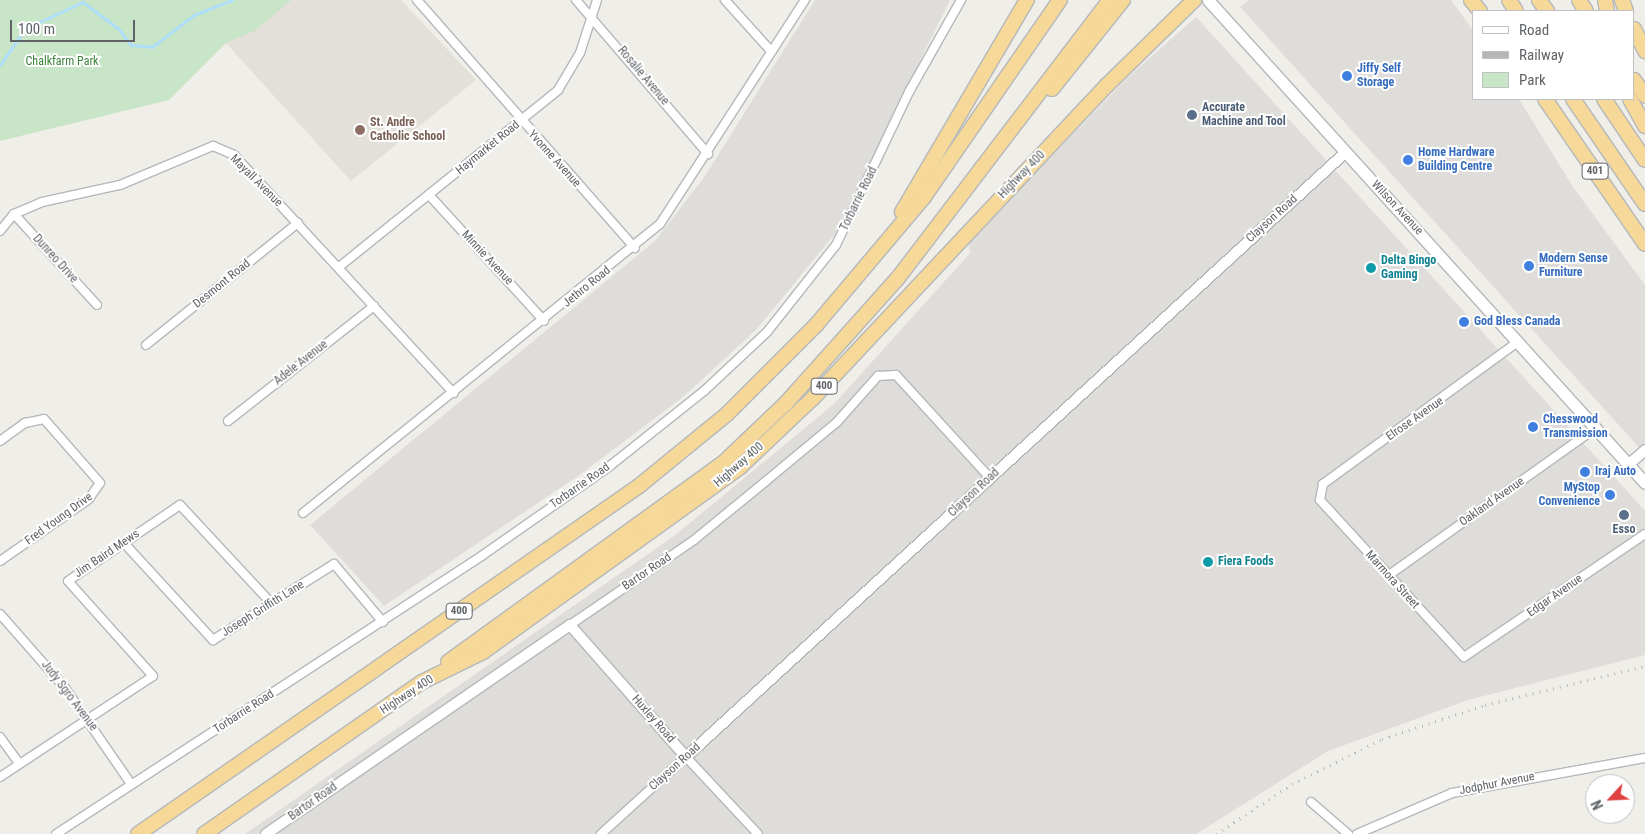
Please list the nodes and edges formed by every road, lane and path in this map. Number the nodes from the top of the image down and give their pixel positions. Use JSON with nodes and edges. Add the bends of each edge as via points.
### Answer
{"nodes":[{"id":1,"x":417,"y":0,"type":"edge"},
{"id":2,"x":576,"y":0,"type":"edge"},
{"id":3,"x":598,"y":0,"type":"edge"},
{"id":4,"x":725,"y":0,"type":"edge"},
{"id":5,"x":804,"y":0,"type":"edge"},
{"id":6,"x":962,"y":0,"type":"edge"},
{"id":7,"x":1027,"y":0,"type":"edge"},
{"id":8,"x":1060,"y":0,"type":"edge"},
{"id":9,"x":1110,"y":0,"type":"edge"},
{"id":10,"x":1123,"y":0,"type":"edge"},
{"id":11,"x":1194,"y":0,"type":"edge"},
{"id":12,"x":1208,"y":0,"type":"edge"},
{"id":13,"x":1471,"y":0,"type":"edge"},
{"id":14,"x":1479,"y":10,"type":"edge"},
{"id":15,"x":595,"y":19,"type":"junction"},
{"id":16,"x":1635,"y":32,"type":"edge"},
{"id":17,"x":771,"y":51,"type":"junction"},
{"id":18,"x":1645,"y":51,"type":"edge"},
{"id":19,"x":1635,"y":81,"type":"edge"},
{"id":20,"x":1645,"y":96,"type":"edge"},
{"id":21,"x":1545,"y":100,"type":"edge"},
{"id":22,"x":1574,"y":100,"type":"edge"},
{"id":23,"x":1605,"y":100,"type":"edge"},
{"id":24,"x":1631,"y":100,"type":"edge"},
{"id":25,"x":520,"y":122,"type":"junction"},
{"id":26,"x":1645,"y":126,"type":"edge"},
{"id":27,"x":1011,"y":134,"type":"junction"},
{"id":28,"x":1346,"y":152,"type":"junction"},
{"id":29,"x":708,"y":154,"type":"junction"},
{"id":30,"x":1645,"y":160,"type":"edge"},
{"id":31,"x":430,"y":196,"type":"junction"},
{"id":32,"x":1645,"y":204,"type":"edge"},
{"id":33,"x":14,"y":214,"type":"junction"},
{"id":34,"x":298,"y":223,"type":"junction"},
{"id":35,"x":0,"y":231,"type":"edge"},
{"id":36,"x":884,"y":243,"type":"junction"},
{"id":37,"x":1645,"y":244,"type":"edge"},
{"id":38,"x":635,"y":248,"type":"junction"},
{"id":39,"x":339,"y":267,"type":"junction"},
{"id":40,"x":96,"y":305,"type":"dead end"},
{"id":41,"x":374,"y":306,"type":"junction"},
{"id":42,"x":544,"y":321,"type":"junction"},
{"id":43,"x":1519,"y":341,"type":"junction"},
{"id":44,"x":146,"y":345,"type":"dead end"},
{"id":45,"x":454,"y":393,"type":"junction"},
{"id":46,"x":228,"y":421,"type":"dead end"},
{"id":47,"x":1596,"y":428,"type":"junction"},
{"id":48,"x":0,"y":440,"type":"edge"},
{"id":49,"x":1645,"y":450,"type":"edge"},
{"id":50,"x":1628,"y":465,"type":"junction"},
{"id":51,"x":990,"y":478,"type":"junction"},
{"id":52,"x":1645,"y":484,"type":"edge"},
{"id":53,"x":1320,"y":500,"type":"joint"},
{"id":54,"x":303,"y":513,"type":"dead end"},
{"id":55,"x":1645,"y":534,"type":"edge"},
{"id":56,"x":124,"y":543,"type":"junction"},
{"id":57,"x":0,"y":561,"type":"edge"},
{"id":58,"x":1389,"y":575,"type":"junction"},
{"id":59,"x":271,"y":603,"type":"junction"},
{"id":60,"x":0,"y":614,"type":"edge"},
{"id":61,"x":383,"y":622,"type":"junction"},
{"id":62,"x":570,"y":625,"type":"junction"},
{"id":63,"x":1464,"y":657,"type":"joint"},
{"id":64,"x":422,"y":682,"type":"junction"},
{"id":65,"x":86,"y":717,"type":"junction"},
{"id":66,"x":0,"y":737,"type":"edge"},
{"id":67,"x":686,"y":757,"type":"junction"},
{"id":68,"x":1645,"y":758,"type":"edge"},
{"id":69,"x":19,"y":764,"type":"junction"},
{"id":70,"x":0,"y":777,"type":"edge"},
{"id":71,"x":131,"y":784,"type":"junction"},
{"id":72,"x":1311,"y":802,"type":"dead end"},
{"id":73,"x":56,"y":834,"type":"edge"},
{"id":74,"x":138,"y":834,"type":"edge"},
{"id":75,"x":204,"y":834,"type":"edge"},
{"id":76,"x":266,"y":834,"type":"edge"},
{"id":77,"x":601,"y":834,"type":"edge"},
{"id":78,"x":758,"y":834,"type":"edge"},
{"id":79,"x":1348,"y":834,"type":"edge"},
{"id":80,"x":1357,"y":834,"type":"edge"}],
"edges":[{"from":1,"to":25,"type":"street","name":"Yvonne Avenue"},
{"from":2,"to":15,"type":"street","name":"Rosalie Avenue"},
{"from":3,"to":15,"type":"street","name":"Haymarket Road"},
{"from":4,"to":17,"type":"street"},
{"from":5,"to":17,"type":"street","name":"Jethro Road"},
{"from":6,"to":61,"type":"street","name":"Torbarrie Road","via":[[909,92],[836,245],[767,332],[704,391],[610,466]]},
{"from":7,"to":36,"type":"highway"},
{"from":8,"to":36,"type":"highway","number":"400","via":[[961,146]]},
{"from":9,"to":27,"type":"highway"},
{"from":10,"to":27,"type":"highway"},
{"from":11,"to":64,"type":"highway","name":"Highway 400","number":"400","via":[[813,398],[740,467],[483,652]]},
{"from":12,"to":28,"type":"main road","name":"Wilson Avenue"},
{"from":13,"to":14,"type":"highway"},
{"from":15,"to":25,"type":"street","name":"Haymarket Road","via":[[572,72]]},
{"from":15,"to":29,"type":"street","name":"Rosalie Avenue"},
{"from":16,"to":18,"type":"highway"},
{"from":17,"to":29,"type":"street","name":"Jethro Road"},
{"from":19,"to":20,"type":"highway"},
{"from":21,"to":37,"type":"highway","number":"401"},
{"from":22,"to":32,"type":"highway","number":"401"},
{"from":23,"to":30,"type":"highway"},
{"from":24,"to":26,"type":"highway"},
{"from":25,"to":31,"type":"street","name":"Haymarket Road"},
{"from":25,"to":38,"type":"street","name":"Yvonne Avenue"},
{"from":27,"to":64,"type":"highway","via":[[858,326],[730,457]]},
{"from":28,"to":43,"type":"main road","name":"Wilson Avenue"},
{"from":28,"to":51,"type":"street","name":"Clayson Road"},
{"from":29,"to":38,"type":"street","name":"Jethro Road","via":[[663,221]]},
{"from":31,"to":39,"type":"street","name":"Haymarket Road"},
{"from":31,"to":42,"type":"street","name":"Minnie Avenue"},
{"from":33,"to":34,"type":"street","name":"Mayall Avenue","via":[[42,202],[120,185],[213,146],[234,154]]},
{"from":33,"to":35,"type":"street","name":"Mayall Avenue"},
{"from":33,"to":40,"type":"street","name":"Dunreo Drive"},
{"from":34,"to":39,"type":"street","name":"Mayall Avenue"},
{"from":34,"to":44,"type":"street","name":"Desmont Road"},
{"from":36,"to":74,"type":"highway","number":"400","via":[[768,375],[689,446]]},
{"from":38,"to":42,"type":"street","name":"Jethro Road"},
{"from":39,"to":41,"type":"street","name":"Mayall Avenue"},
{"from":41,"to":45,"type":"street","name":"Mayall Avenue"},
{"from":41,"to":46,"type":"street","name":"Adele Avenue"},
{"from":42,"to":45,"type":"street","name":"Jethro Road"},
{"from":43,"to":47,"type":"main road","name":"Wilson Avenue"},
{"from":43,"to":53,"type":"street","name":"Elrose Avenue","via":[[1323,484]]},
{"from":45,"to":54,"type":"street","name":"Jethro Road"},
{"from":47,"to":50,"type":"main road","name":"Wilson Avenue"},
{"from":47,"to":58,"type":"street","name":"Oakland Avenue"},
{"from":48,"to":57,"type":"street","name":"Fred Young Drive","via":[[25,423],[44,419],[100,483],[89,499]]},
{"from":49,"to":50,"type":"street"},
{"from":50,"to":52,"type":"main road","name":"Wilson Avenue"},
{"from":51,"to":62,"type":"street","name":"Bartor Road","via":[[896,375],[878,376],[837,422],[694,540]]},
{"from":51,"to":67,"type":"street","name":"Clayson Road"},
{"from":53,"to":58,"type":"street","name":"Marmora Street"},
{"from":55,"to":63,"type":"street","name":"Edgar Avenue"},
{"from":56,"to":59,"type":"street","name":"Joseph Griffith Lane","via":[[213,640]]},
{"from":56,"to":59,"type":"street","name":"Jim Baird Mews","via":[[180,505]]},
{"from":56,"to":65,"type":"street","name":"Jim Baird Mews","via":[[68,580],[153,676]]},
{"from":58,"to":63,"type":"street","name":"Marmora Street"},
{"from":59,"to":61,"type":"street","name":"Joseph Griffith Lane","via":[[334,564]]},
{"from":60,"to":65,"type":"street","name":"Judy Sgro Avenue"},
{"from":61,"to":71,"type":"street","name":"Torbarrie Road"},
{"from":62,"to":67,"type":"street","name":"Huxley Road"},
{"from":62,"to":76,"type":"street","name":"Bartor Road"},
{"from":64,"to":75,"type":"highway","name":"Highway 400","number":"400"},
{"from":65,"to":69,"type":"street"},
{"from":65,"to":71,"type":"street","name":"Judy Sgro Avenue"},
{"from":66,"to":69,"type":"street"},
{"from":67,"to":77,"type":"street","name":"Clayson Road"},
{"from":67,"to":78,"type":"street","name":"Huxley Road"},
{"from":68,"to":80,"type":"street","name":"Jodphur Avenue","via":[[1460,792],[1410,808]]},
{"from":69,"to":70,"type":"street"},
{"from":71,"to":73,"type":"street","name":"Torbarrie Road"},
{"from":72,"to":79,"type":"street"}]}
